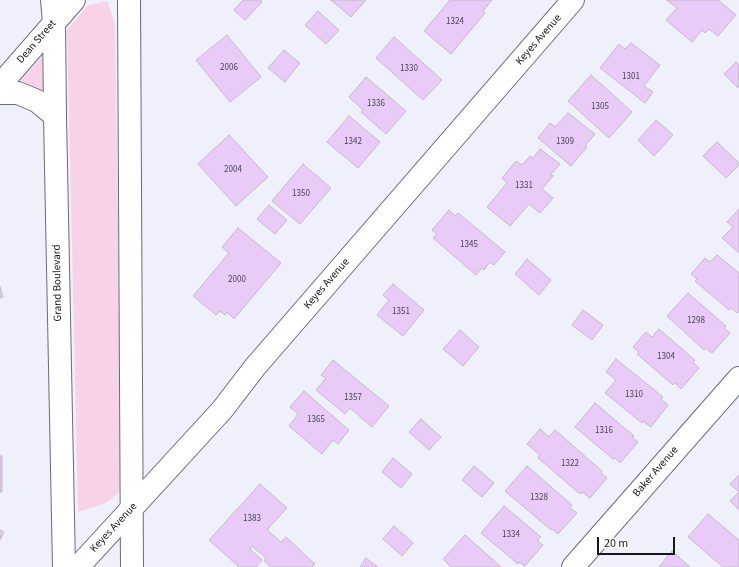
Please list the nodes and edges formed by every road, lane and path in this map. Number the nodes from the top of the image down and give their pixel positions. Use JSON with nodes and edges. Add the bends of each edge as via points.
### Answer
{"nodes":[{"id":1,"x":52,"y":0,"type":"edge"},
{"id":2,"x":74,"y":0,"type":"edge"},
{"id":3,"x":129,"y":0,"type":"edge"},
{"id":4,"x":573,"y":0,"type":"edge"},
{"id":5,"x":54,"y":22,"type":"junction"},
{"id":6,"x":0,"y":85,"type":"edge"},
{"id":7,"x":0,"y":92,"type":"edge"},
{"id":8,"x":55,"y":116,"type":"junction"},
{"id":9,"x":739,"y":378,"type":"edge"},
{"id":10,"x":132,"y":509,"type":"junction"},
{"id":11,"x":64,"y":567,"type":"edge"},
{"id":12,"x":78,"y":567,"type":"edge"},
{"id":13,"x":132,"y":567,"type":"edge"},
{"id":14,"x":573,"y":567,"type":"edge"}],
"edges":[{"from":1,"to":5,"type":"street","name":"Grand Boulevard"},
{"from":2,"to":5,"type":"street","name":"Dean Street"},
{"from":3,"to":10,"type":"street"},
{"from":4,"to":10,"type":"street","name":"Keyes Avenue","via":[[255,367],[222,410]]},
{"from":5,"to":6,"type":"street","name":"Dean Street"},
{"from":5,"to":8,"type":"street","name":"Grand Boulevard"},
{"from":7,"to":8,"type":"street","via":[[18,93],[36,101]]},
{"from":8,"to":11,"type":"street","name":"Grand Boulevard"},
{"from":9,"to":14,"type":"street","name":"Baker Avenue"},
{"from":10,"to":12,"type":"street","name":"Keyes Avenue"},
{"from":10,"to":13,"type":"street"}]}
